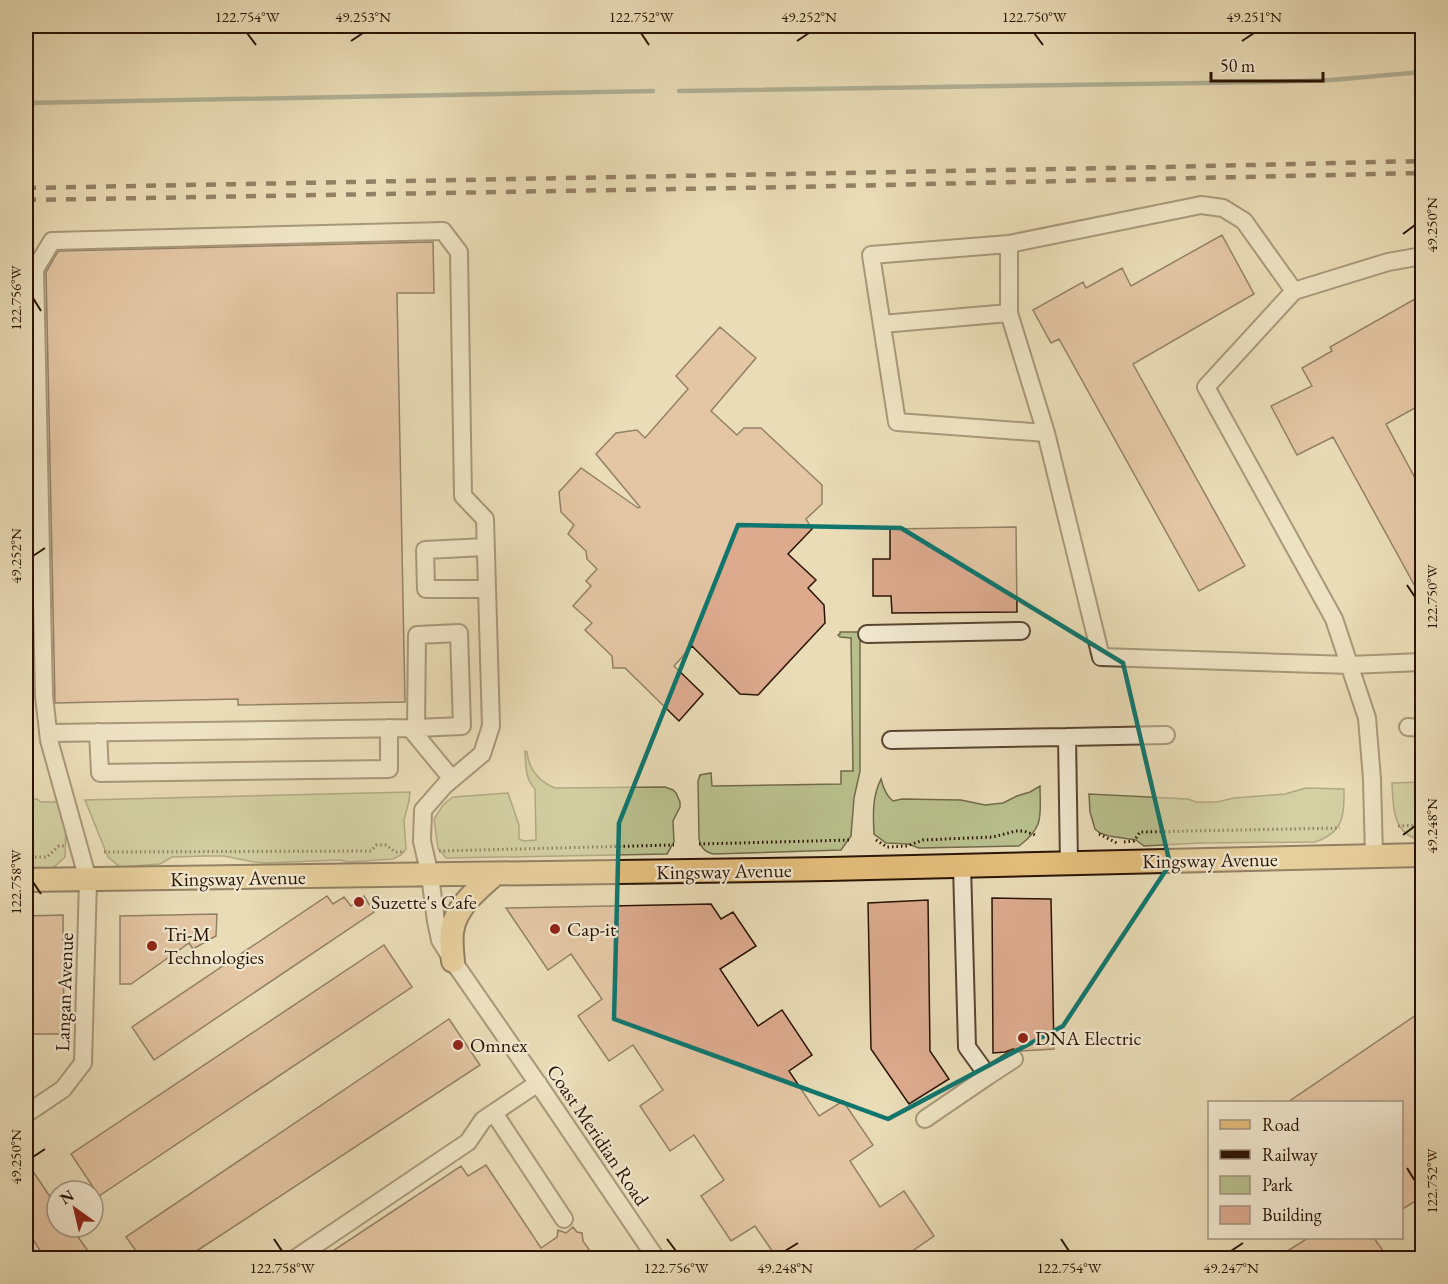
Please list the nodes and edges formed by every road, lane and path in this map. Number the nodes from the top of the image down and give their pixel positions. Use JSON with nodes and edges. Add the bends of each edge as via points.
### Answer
{"nodes":[{"id":1,"x":1009,"y":244,"type":"junction"},
{"id":2,"x":1422,"y":256,"type":"edge"},
{"id":3,"x":1294,"y":291,"type":"junction"},
{"id":4,"x":1009,"y":313,"type":"junction"},
{"id":5,"x":882,"y":324,"type":"junction"},
{"id":6,"x":1046,"y":433,"type":"junction"},
{"id":7,"x":485,"y":547,"type":"junction"},
{"id":8,"x":487,"y":589,"type":"junction"},
{"id":9,"x":1021,"y":631,"type":"dead end"},
{"id":10,"x":867,"y":634,"type":"dead end"},
{"id":11,"x":1422,"y":662,"type":"edge"},
{"id":12,"x":1350,"y":665,"type":"junction"},
{"id":13,"x":389,"y":728,"type":"junction"},
{"id":14,"x":413,"y":728,"type":"junction"},
{"id":15,"x":98,"y":732,"type":"junction"},
{"id":16,"x":48,"y":733,"type":"junction"},
{"id":17,"x":1166,"y":735,"type":"dead end"},
{"id":18,"x":1066,"y":737,"type":"junction"},
{"id":19,"x":891,"y":740,"type":"dead end"},
{"id":20,"x":452,"y":779,"type":"junction"},
{"id":21,"x":1422,"y":825,"type":"edge"},
{"id":22,"x":1398,"y":826,"type":"dead end"},
{"id":23,"x":1340,"y":828,"type":"dead end"},
{"id":24,"x":1099,"y":834,"type":"dead end"},
{"id":25,"x":1035,"y":835,"type":"dead end"},
{"id":26,"x":851,"y":840,"type":"dead end"},
{"id":27,"x":876,"y":840,"type":"dead end"},
{"id":28,"x":699,"y":844,"type":"dead end"},
{"id":29,"x":674,"y":845,"type":"dead end"},
{"id":30,"x":66,"y":846,"type":"dead end"},
{"id":31,"x":438,"y":851,"type":"dead end"},
{"id":32,"x":104,"y":852,"type":"dead end"},
{"id":33,"x":405,"y":852,"type":"dead end"},
{"id":34,"x":1422,"y":855,"type":"edge"},
{"id":35,"x":1374,"y":856,"type":"junction"},
{"id":36,"x":26,"y":857,"type":"edge"},
{"id":37,"x":1069,"y":863,"type":"junction"},
{"id":38,"x":962,"y":866,"type":"junction"},
{"id":39,"x":495,"y":874,"type":"junction"},
{"id":40,"x":430,"y":876,"type":"junction"},
{"id":41,"x":26,"y":880,"type":"edge"},
{"id":42,"x":88,"y":880,"type":"junction"},
{"id":43,"x":453,"y":961,"type":"junction"},
{"id":44,"x":1014,"y":1059,"type":"dead end"},
{"id":45,"x":988,"y":1076,"type":"junction"},
{"id":46,"x":538,"y":1083,"type":"junction"},
{"id":47,"x":494,"y":1113,"type":"junction"},
{"id":48,"x":26,"y":1114,"type":"edge"},
{"id":49,"x":925,"y":1119,"type":"dead end"},
{"id":50,"x":564,"y":1219,"type":"dead end"},
{"id":51,"x":296,"y":1258,"type":"edge"},
{"id":52,"x":656,"y":1258,"type":"edge"}],
"edges":[{"from":1,"to":3,"type":"street","via":[[1201,205],[1223,208],[1244,221]]},
{"from":1,"to":4,"type":"street"},
{"from":1,"to":5,"type":"street","via":[[871,255]]},
{"from":2,"to":3,"type":"street","via":[[1388,262]]},
{"from":3,"to":12,"type":"street","via":[[1206,387],[1334,619]]},
{"from":4,"to":5,"type":"street"},
{"from":4,"to":6,"type":"street"},
{"from":5,"to":6,"type":"street","via":[[897,422]]},
{"from":6,"to":12,"type":"street","via":[[1101,657]]},
{"from":7,"to":8,"type":"street","name":"Coast Meridian Road"},
{"from":7,"to":8,"type":"street","via":[[424,550],[426,589]]},
{"from":7,"to":16,"type":"street","name":"Langan Avenue","via":[[485,519],[463,496],[459,252],[443,231],[52,241],[35,269]]},
{"from":8,"to":20,"type":"street","name":"Coast Meridian Road","via":[[491,726],[482,754]]},
{"from":9,"to":10,"type":"street"},
{"from":11,"to":12,"type":"street"},
{"from":12,"to":35,"type":"street","via":[[1367,718]]},
{"from":13,"to":14,"type":"street"},
{"from":13,"to":15,"type":"street"},
{"from":13,"to":15,"type":"street","via":[[389,769],[100,773]]},
{"from":14,"to":14,"type":"street","via":[[462,726],[459,633],[417,635]]},
{"from":14,"to":20,"type":"street"},
{"from":15,"to":16,"type":"street"},
{"from":16,"to":42,"type":"street","name":"Langan Avenue"},
{"from":17,"to":18,"type":"street"},
{"from":18,"to":19,"type":"street"},
{"from":18,"to":37,"type":"street"},
{"from":20,"to":40,"type":"street","name":"Coast Meridian Road","via":[[423,810],[422,841]]},
{"from":21,"to":22,"type":"path"},
{"from":23,"to":24,"type":"path","via":[[1140,832],[1134,841],[1116,843]]},
{"from":25,"to":27,"type":"path","via":[[1016,831],[993,837],[923,840],[887,847]]},
{"from":26,"to":28,"type":"path"},
{"from":29,"to":31,"type":"path"},
{"from":30,"to":36,"type":"path","via":[[59,846],[47,857]]},
{"from":32,"to":33,"type":"path","via":[[371,851],[376,845],[386,845],[395,852]]},
{"from":34,"to":35,"type":"main road","name":"Kingsway Avenue"},
{"from":35,"to":37,"type":"main road","name":"Kingsway Avenue"},
{"from":37,"to":38,"type":"main road","name":"Kingsway Avenue"},
{"from":38,"to":39,"type":"main road","name":"Kingsway Avenue"},
{"from":38,"to":45,"type":"street","via":[[967,1047]]},
{"from":39,"to":40,"type":"main road","name":"Kingsway Avenue"},
{"from":39,"to":43,"type":"main road","via":[[459,910],[452,930]]},
{"from":40,"to":42,"type":"main road","name":"Kingsway Avenue"},
{"from":40,"to":43,"type":"street","name":"Coast Meridian Road","via":[[438,931]]},
{"from":41,"to":42,"type":"main road","name":"Kingsway Avenue"},
{"from":42,"to":48,"type":"street","name":"Langan Avenue","via":[[83,1063],[63,1089]]},
{"from":43,"to":46,"type":"street","name":"Coast Meridian Road"},
{"from":44,"to":45,"type":"street"},
{"from":45,"to":49,"type":"street"},
{"from":46,"to":47,"type":"street"},
{"from":46,"to":52,"type":"street","name":"Coast Meridian Road"},
{"from":47,"to":50,"type":"street"},
{"from":47,"to":51,"type":"street","via":[[483,1120],[468,1142]]}]}
